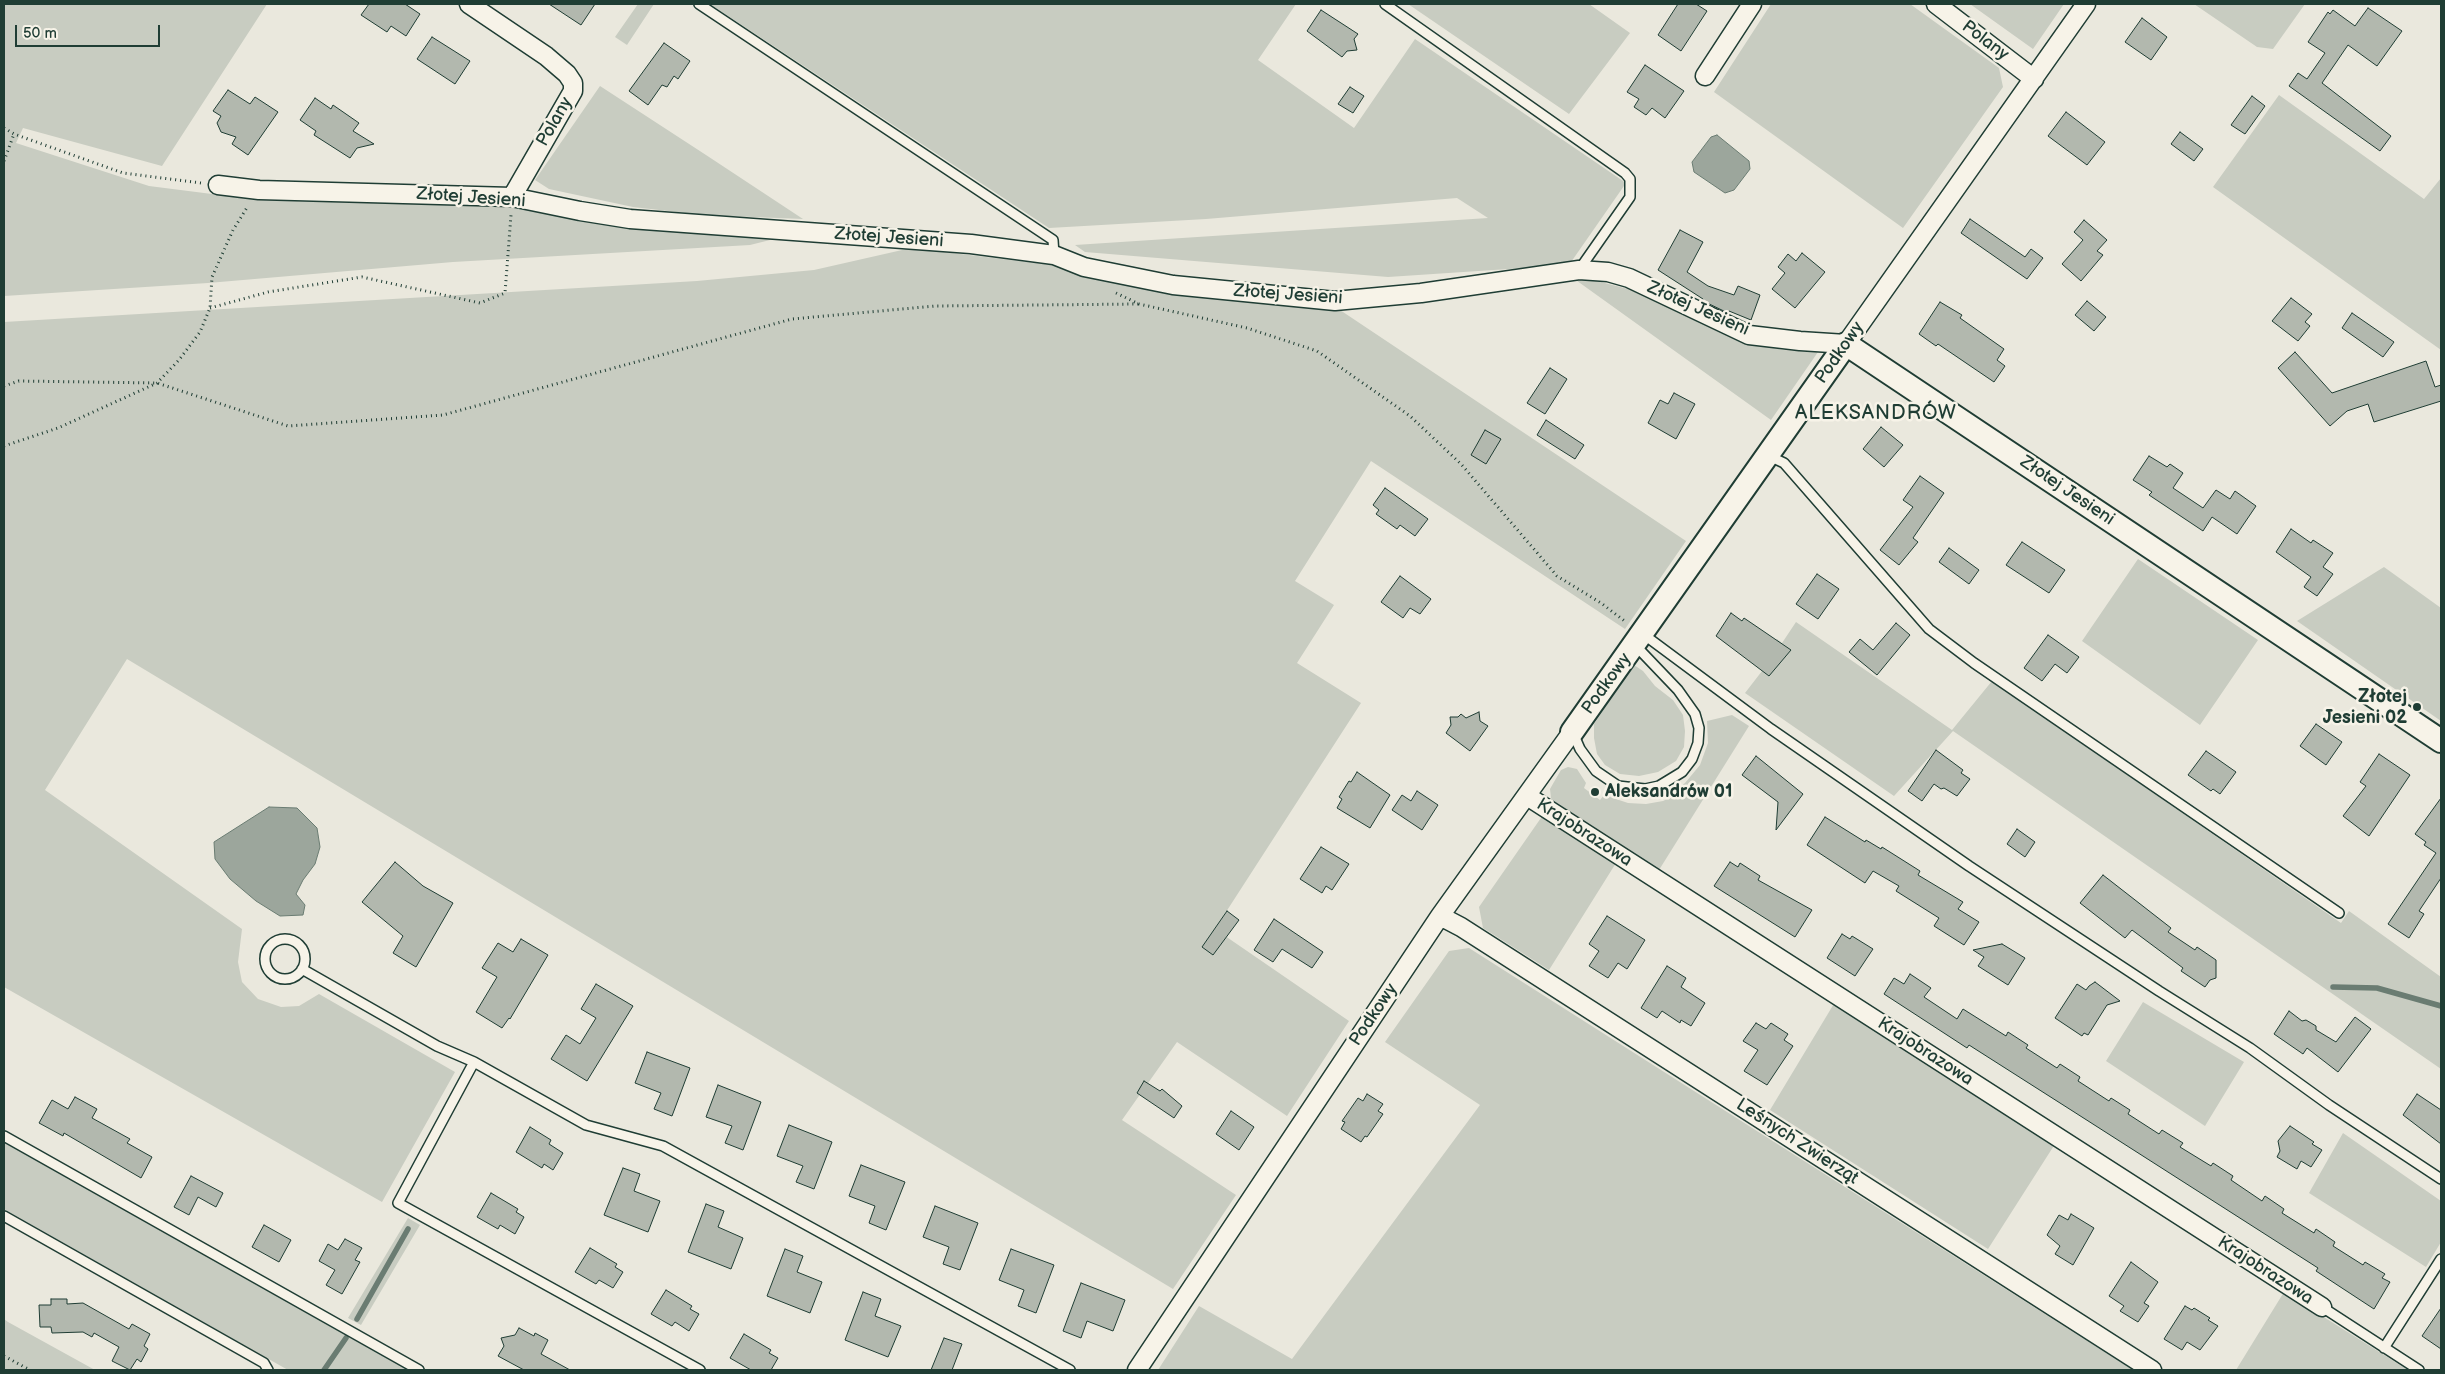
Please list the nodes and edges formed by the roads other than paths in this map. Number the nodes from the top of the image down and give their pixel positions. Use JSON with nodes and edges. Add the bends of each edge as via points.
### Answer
{"nodes":[{"id":1,"x":469,"y":4,"type":"edge"},
{"id":2,"x":699,"y":4,"type":"edge"},
{"id":3,"x":1385,"y":4,"type":"edge"},
{"id":4,"x":1752,"y":4,"type":"edge"},
{"id":5,"x":1936,"y":4,"type":"edge"},
{"id":6,"x":2086,"y":4,"type":"edge"},
{"id":7,"x":1705,"y":76,"type":"dead end"},
{"id":8,"x":2034,"y":79,"type":"junction"},
{"id":9,"x":218,"y":185,"type":"road end"},
{"id":10,"x":512,"y":197,"type":"junction"},
{"id":11,"x":1054,"y":256,"type":"junction"},
{"id":12,"x":1579,"y":270,"type":"junction"},
{"id":13,"x":1846,"y":344,"type":"junction"},
{"id":14,"x":1767,"y":455,"type":"junction"},
{"id":15,"x":1639,"y":640,"type":"junction"},
{"id":16,"x":1572,"y":732,"type":"junction"},
{"id":17,"x":2441,"y":741,"type":"edge"},
{"id":18,"x":1527,"y":796,"type":"junction"},
{"id":19,"x":2339,"y":913,"type":"dead end"},
{"id":20,"x":1440,"y":916,"type":"junction"},
{"id":21,"x":302,"y":969,"type":"junction"},
{"id":22,"x":474,"y":1062,"type":"junction"},
{"id":23,"x":4,"y":1136,"type":"edge"},
{"id":24,"x":2441,"y":1179,"type":"edge"},
{"id":25,"x":4,"y":1216,"type":"edge"},
{"id":26,"x":2441,"y":1259,"type":"edge"},
{"id":27,"x":2322,"y":1308,"type":"joint"},
{"id":28,"x":2384,"y":1348,"type":"junction"},
{"id":29,"x":268,"y":1370,"type":"edge"},
{"id":30,"x":418,"y":1370,"type":"edge"},
{"id":31,"x":700,"y":1370,"type":"edge"},
{"id":32,"x":1070,"y":1370,"type":"edge"},
{"id":33,"x":1136,"y":1370,"type":"edge"},
{"id":34,"x":2152,"y":1370,"type":"edge"},
{"id":35,"x":2419,"y":1370,"type":"edge"}],
"edges":[{"from":1,"to":10,"type":"street","name":"Polany","via":[[546,56],[573,83],[573,91]]},
{"from":2,"to":11,"type":"lane","via":[[1052,240]]},
{"from":3,"to":12,"type":"lane","via":[[1626,173],[1630,179],[1630,197]]},
{"from":4,"to":7,"type":"street"},
{"from":5,"to":8,"type":"street","name":"Polany"},
{"from":6,"to":8,"type":"street","name":"Podkowy"},
{"from":8,"to":13,"type":"street","name":"Podkowy"},
{"from":9,"to":10,"type":"street","name":"Złotej Jesieni","via":[[259,190]]},
{"from":10,"to":11,"type":"street","name":"Złotej Jesieni","via":[[630,219],[909,238]]},
{"from":11,"to":12,"type":"street","name":"Złotej Jesieni","via":[[1084,267],[1173,285],[1335,301],[1421,293]]},
{"from":12,"to":13,"type":"street","name":"Złotej Jesieni","via":[[1608,272],[1629,278],[1749,335]]},
{"from":13,"to":14,"type":"street","name":"Podkowy"},
{"from":13,"to":17,"type":"street","name":"Złotej Jesieni"},
{"from":14,"to":15,"type":"street","name":"Podkowy"},
{"from":14,"to":19,"type":"lane","via":[[1784,463],[1929,630]]},
{"from":15,"to":16,"type":"street","name":"Podkowy"},
{"from":15,"to":16,"type":"lane","via":[[1695,714],[1698,743],[1692,759],[1682,772],[1658,786],[1645,789],[1618,786],[1596,771]]},
{"from":15,"to":24,"type":"lane","via":[[1961,861],[2250,1048]]},
{"from":16,"to":18,"type":"street","name":"Podkowy"},
{"from":18,"to":20,"type":"street","name":"Podkowy"},
{"from":18,"to":27,"type":"street","name":"Krajobrazowa"},
{"from":20,"to":33,"type":"street","name":"Podkowy"},
{"from":20,"to":34,"type":"street","name":"Leśnych Zwierząt"},
{"from":21,"to":21,"type":"lane","via":[[299,974],[288,978],[272,975],[264,959],[268,947],[279,939],[293,940],[305,956]]},
{"from":21,"to":22,"type":"lane","via":[[438,1046]]},
{"from":22,"to":31,"type":"lane","via":[[398,1203]]},
{"from":22,"to":32,"type":"lane","via":[[586,1125],[663,1146]]},
{"from":23,"to":30,"type":"lane"},
{"from":25,"to":29,"type":"lane","via":[[264,1363]]},
{"from":26,"to":28,"type":"lane"},
{"from":27,"to":28,"type":"lane"},
{"from":28,"to":35,"type":"lane"}]}
